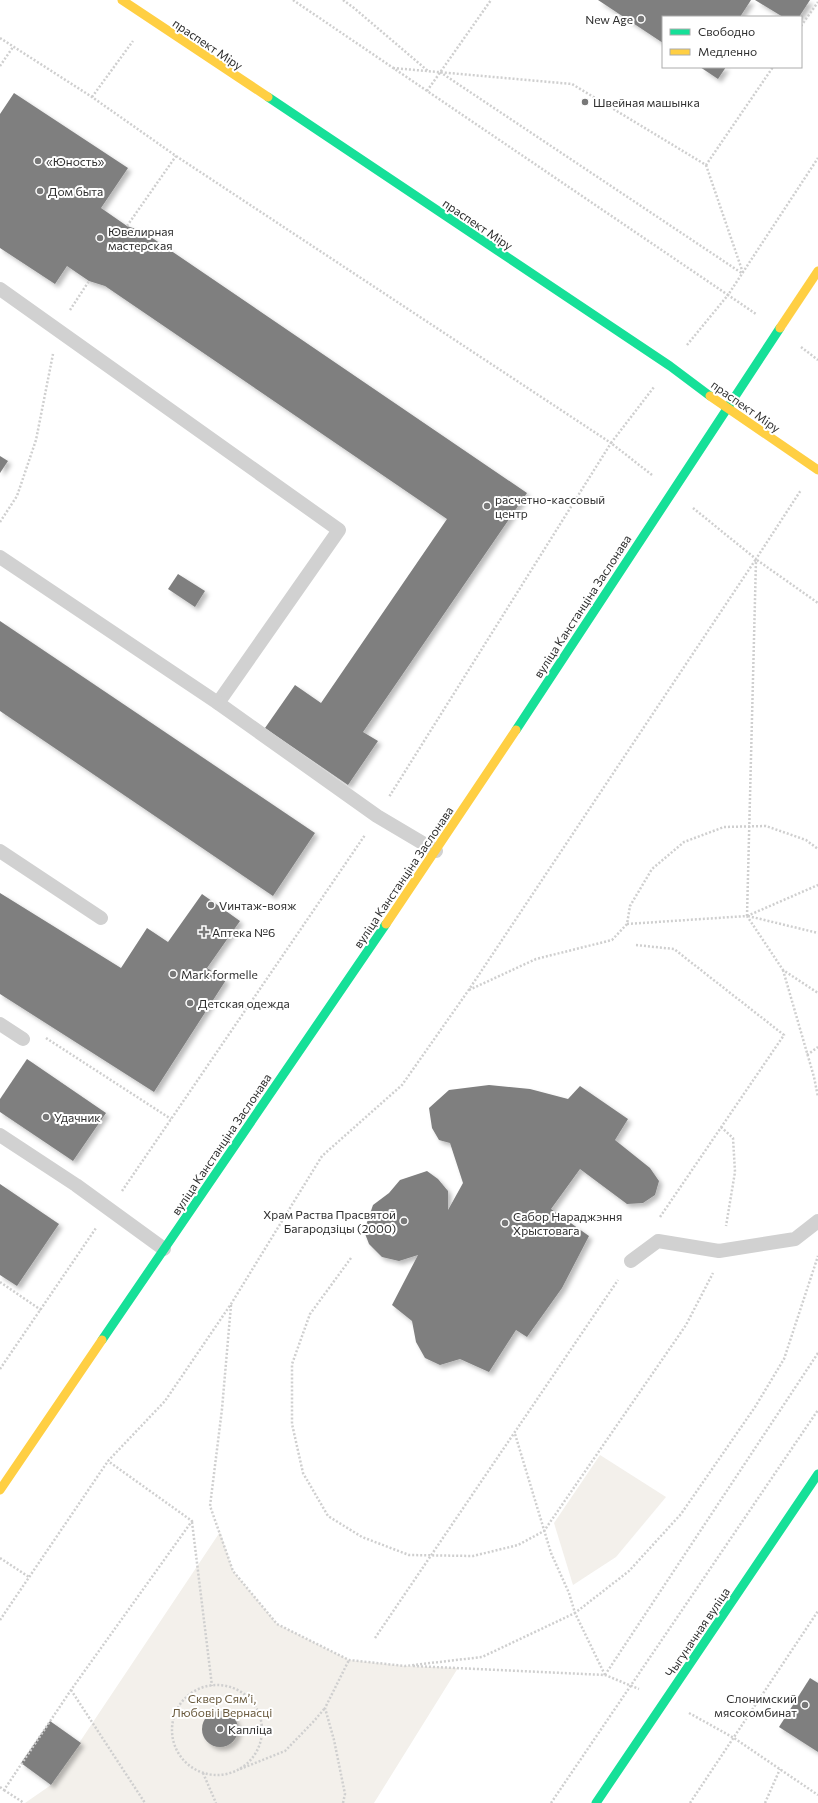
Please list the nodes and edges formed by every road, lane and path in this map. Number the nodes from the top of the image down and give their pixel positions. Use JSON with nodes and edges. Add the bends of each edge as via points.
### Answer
{"nodes":[{"id":1,"x":122,"y":0,"type":"edge"},
{"id":2,"x":293,"y":0,"type":"edge"},
{"id":3,"x":342,"y":0,"type":"edge"},
{"id":4,"x":490,"y":0,"type":"edge"},
{"id":5,"x":818,"y":2,"type":"edge"},
{"id":6,"x":148,"y":18,"type":"junction"},
{"id":7,"x":802,"y":25,"type":"edge"},
{"id":8,"x":0,"y":38,"type":"edge"},
{"id":9,"x":12,"y":47,"type":"junction"},
{"id":10,"x":0,"y":66,"type":"edge"},
{"id":11,"x":393,"y":68,"type":"junction"},
{"id":12,"x":772,"y":68,"type":"edge"},
{"id":13,"x":428,"y":71,"type":"junction"},
{"id":14,"x":439,"y":72,"type":"junction"},
{"id":15,"x":427,"y":91,"type":"junction"},
{"id":16,"x":92,"y":97,"type":"junction"},
{"id":17,"x":176,"y":156,"type":"junction"},
{"id":18,"x":818,"y":158,"type":"edge"},
{"id":19,"x":706,"y":165,"type":"junction"},
{"id":20,"x":127,"y":226,"type":"dead end"},
{"id":21,"x":818,"y":271,"type":"edge"},
{"id":22,"x":743,"y":274,"type":"junction"},
{"id":23,"x":89,"y":281,"type":"dead end"},
{"id":24,"x":0,"y":289,"type":"edge"},
{"id":25,"x":57,"y":329,"type":"junction"},
{"id":26,"x":726,"y":408,"type":"junction"},
{"id":27,"x":818,"y":470,"type":"edge"},
{"id":28,"x":0,"y":522,"type":"edge"},
{"id":29,"x":0,"y":557,"type":"edge"},
{"id":30,"x":756,"y":559,"type":"junction"},
{"id":31,"x":818,"y":603,"type":"edge"},
{"id":32,"x":218,"y":703,"type":"junction"},
{"id":33,"x":377,"y":816,"type":"junction"},
{"id":34,"x":749,"y":826,"type":"junction"},
{"id":35,"x":818,"y":849,"type":"edge"},
{"id":36,"x":0,"y":851,"type":"edge"},
{"id":37,"x":436,"y":851,"type":"junction"},
{"id":38,"x":818,"y":885,"type":"edge"},
{"id":39,"x":747,"y":916,"type":"junction"},
{"id":40,"x":101,"y":918,"type":"dead end"},
{"id":41,"x":627,"y":924,"type":"junction"},
{"id":42,"x":818,"y":933,"type":"edge"},
{"id":43,"x":636,"y":945,"type":"dead end"},
{"id":44,"x":783,"y":970,"type":"junction"},
{"id":45,"x":468,"y":991,"type":"junction"},
{"id":46,"x":818,"y":993,"type":"edge"},
{"id":47,"x":0,"y":1024,"type":"edge"},
{"id":48,"x":43,"y":1036,"type":"dead end"},
{"id":49,"x":23,"y":1039,"type":"dead end"},
{"id":50,"x":818,"y":1047,"type":"edge"},
{"id":51,"x":807,"y":1055,"type":"junction"},
{"id":52,"x":818,"y":1097,"type":"edge"},
{"id":53,"x":171,"y":1119,"type":"junction"},
{"id":54,"x":722,"y":1127,"type":"junction"},
{"id":55,"x":0,"y":1135,"type":"edge"},
{"id":56,"x":109,"y":1209,"type":"junction"},
{"id":57,"x":818,"y":1221,"type":"edge"},
{"id":58,"x":657,"y":1222,"type":"dead end"},
{"id":59,"x":164,"y":1249,"type":"junction"},
{"id":60,"x":719,"y":1251,"type":"junction"},
{"id":61,"x":818,"y":1256,"type":"edge"},
{"id":62,"x":351,"y":1258,"type":"dead end"},
{"id":63,"x":631,"y":1261,"type":"joint"},
{"id":64,"x":0,"y":1282,"type":"edge"},
{"id":65,"x":231,"y":1304,"type":"junction"},
{"id":66,"x":41,"y":1310,"type":"junction"},
{"id":67,"x":818,"y":1354,"type":"edge"},
{"id":68,"x":0,"y":1370,"type":"edge"},
{"id":69,"x":818,"y":1410,"type":"edge"},
{"id":70,"x":515,"y":1433,"type":"junction"},
{"id":71,"x":108,"y":1461,"type":"junction"},
{"id":72,"x":818,"y":1474,"type":"edge"},
{"id":73,"x":2,"y":1482,"type":"edge"},
{"id":74,"x":192,"y":1521,"type":"junction"},
{"id":75,"x":544,"y":1531,"type":"junction"},
{"id":76,"x":431,"y":1556,"type":"junction"},
{"id":77,"x":0,"y":1558,"type":"edge"},
{"id":78,"x":29,"y":1577,"type":"junction"},
{"id":79,"x":818,"y":1611,"type":"edge"},
{"id":80,"x":575,"y":1613,"type":"junction"},
{"id":81,"x":0,"y":1620,"type":"edge"},
{"id":82,"x":375,"y":1638,"type":"dead end"},
{"id":83,"x":349,"y":1660,"type":"junction"},
{"id":84,"x":405,"y":1666,"type":"junction"},
{"id":85,"x":605,"y":1675,"type":"junction"},
{"id":86,"x":212,"y":1686,"type":"junction"},
{"id":87,"x":71,"y":1690,"type":"junction"},
{"id":88,"x":325,"y":1708,"type":"junction"},
{"id":89,"x":734,"y":1738,"type":"junction"},
{"id":90,"x":780,"y":1769,"type":"junction"},
{"id":91,"x":233,"y":1772,"type":"junction"},
{"id":92,"x":203,"y":1773,"type":"junction"},
{"id":93,"x":0,"y":1787,"type":"edge"},
{"id":94,"x":4,"y":1790,"type":"junction"},
{"id":95,"x":818,"y":1795,"type":"edge"},
{"id":96,"x":24,"y":1803,"type":"edge"},
{"id":97,"x":145,"y":1803,"type":"edge"},
{"id":98,"x":216,"y":1803,"type":"edge"},
{"id":99,"x":343,"y":1803,"type":"edge"},
{"id":100,"x":551,"y":1803,"type":"edge"},
{"id":101,"x":596,"y":1803,"type":"edge"},
{"id":102,"x":690,"y":1803,"type":"edge"},
{"id":103,"x":765,"y":1803,"type":"edge"}],
"edges":[{"from":1,"to":6,"type":"main road","name":"праспект Міру"},
{"from":2,"to":11,"type":"path"},
{"from":3,"to":13,"type":"path"},
{"from":4,"to":14,"type":"path"},
{"from":5,"to":7,"type":"path"},
{"from":6,"to":16,"type":"path"},
{"from":6,"to":26,"type":"main road","name":"праспект Міру","via":[[670,366]]},
{"from":8,"to":9,"type":"path"},
{"from":9,"to":10,"type":"path"},
{"from":9,"to":16,"type":"path"},
{"from":11,"to":13,"type":"path"},
{"from":11,"to":15,"type":"path"},
{"from":12,"to":19,"type":"path"},
{"from":13,"to":14,"type":"path"},
{"from":14,"to":15,"type":"path"},
{"from":14,"to":19,"type":"path","via":[[572,84]]},
{"from":14,"to":22,"type":"path"},
{"from":15,"to":22,"type":"path","via":[[728,295]]},
{"from":16,"to":17,"type":"path"},
{"from":17,"to":20,"type":"path"},
{"from":17,"to":33,"type":"path","via":[[611,442]]},
{"from":18,"to":22,"type":"path"},
{"from":19,"to":22,"type":"path"},
{"from":21,"to":26,"type":"main road","name":"вуліца Канстанціна Заслонава"},
{"from":23,"to":25,"type":"path"},
{"from":24,"to":25,"type":"lane"},
{"from":25,"to":28,"type":"path","via":[[36,440],[17,496]]},
{"from":25,"to":32,"type":"lane","via":[[340,530]]},
{"from":26,"to":27,"type":"main road","name":"праспект Міру"},
{"from":26,"to":37,"type":"main road","name":"вуліца Канстанціна Заслонава"},
{"from":29,"to":32,"type":"lane"},
{"from":30,"to":31,"type":"path"},
{"from":30,"to":34,"type":"path"},
{"from":30,"to":45,"type":"path"},
{"from":32,"to":33,"type":"lane"},
{"from":33,"to":37,"type":"lane"},
{"from":33,"to":53,"type":"path"},
{"from":34,"to":35,"type":"path","via":[[766,826],[806,840]]},
{"from":34,"to":39,"type":"path"},
{"from":34,"to":41,"type":"path","via":[[724,826],[684,842],[652,869],[630,906]]},
{"from":36,"to":40,"type":"lane"},
{"from":37,"to":59,"type":"main road","name":"вуліца Канстанціна Заслонава"},
{"from":38,"to":39,"type":"path"},
{"from":39,"to":41,"type":"path"},
{"from":39,"to":42,"type":"path"},
{"from":39,"to":44,"type":"path"},
{"from":41,"to":45,"type":"path","via":[[612,940],[536,959]]},
{"from":43,"to":54,"type":"path","via":[[674,949],[784,1035]]},
{"from":44,"to":46,"type":"path"},
{"from":44,"to":51,"type":"path"},
{"from":45,"to":65,"type":"path","via":[[402,1085],[322,1156]]},
{"from":47,"to":49,"type":"lane"},
{"from":48,"to":53,"type":"path"},
{"from":50,"to":51,"type":"path"},
{"from":51,"to":52,"type":"path"},
{"from":53,"to":56,"type":"path"},
{"from":54,"to":58,"type":"path"},
{"from":54,"to":60,"type":"path","via":[[733,1138],[735,1172],[728,1219]]},
{"from":55,"to":56,"type":"lane"},
{"from":56,"to":59,"type":"lane"},
{"from":56,"to":66,"type":"path"},
{"from":57,"to":60,"type":"lane","via":[[795,1239]]},
{"from":59,"to":73,"type":"main road","name":"вуліца Канстанціна Заслонава"},
{"from":60,"to":63,"type":"lane","via":[[658,1241]]},
{"from":60,"to":75,"type":"path","via":[[715,1269],[686,1325]]},
{"from":61,"to":80,"type":"path","via":[[784,1359],[755,1407],[681,1514],[629,1571]]},
{"from":62,"to":76,"type":"path","via":[[310,1314],[292,1364],[292,1424],[303,1473],[328,1516],[362,1537],[409,1554]]},
{"from":63,"to":70,"type":"path"},
{"from":64,"to":66,"type":"path"},
{"from":65,"to":71,"type":"path","via":[[165,1401]]},
{"from":65,"to":83,"type":"path","via":[[210,1506],[234,1572],[277,1624]]},
{"from":66,"to":68,"type":"path"},
{"from":67,"to":85,"type":"path"},
{"from":69,"to":100,"type":"path"},
{"from":70,"to":75,"type":"path"},
{"from":70,"to":76,"type":"path"},
{"from":71,"to":74,"type":"path"},
{"from":71,"to":78,"type":"path"},
{"from":72,"to":101,"type":"main road","name":"Чыгуначная вуліца"},
{"from":74,"to":86,"type":"path"},
{"from":74,"to":87,"type":"path"},
{"from":75,"to":76,"type":"path","via":[[518,1545],[473,1556]]},
{"from":75,"to":80,"type":"path"},
{"from":76,"to":82,"type":"path"},
{"from":77,"to":78,"type":"path"},
{"from":78,"to":81,"type":"path"},
{"from":79,"to":89,"type":"path"},
{"from":80,"to":84,"type":"path","via":[[482,1658]]},
{"from":80,"to":85,"type":"path"},
{"from":83,"to":84,"type":"path"},
{"from":83,"to":88,"type":"path"},
{"from":84,"to":85,"type":"path"},
{"from":86,"to":91,"type":"path","via":[[235,1689],[247,1697],[257,1710],[261,1724],[261,1739],[255,1753],[246,1764]]},
{"from":86,"to":92,"type":"path","via":[[193,1692],[182,1701],[175,1714],[172,1728],[179,1756],[189,1766]]},
{"from":87,"to":94,"type":"path"},
{"from":87,"to":97,"type":"path"},
{"from":88,"to":91,"type":"path","via":[[284,1751]]},
{"from":88,"to":99,"type":"path","via":[[345,1794]]},
{"from":89,"to":90,"type":"path"},
{"from":89,"to":102,"type":"path"},
{"from":90,"to":95,"type":"path"},
{"from":90,"to":103,"type":"path"},
{"from":91,"to":92,"type":"path","via":[[218,1775]]},
{"from":92,"to":98,"type":"path"},
{"from":93,"to":94,"type":"path"},
{"from":94,"to":96,"type":"path"}]}
